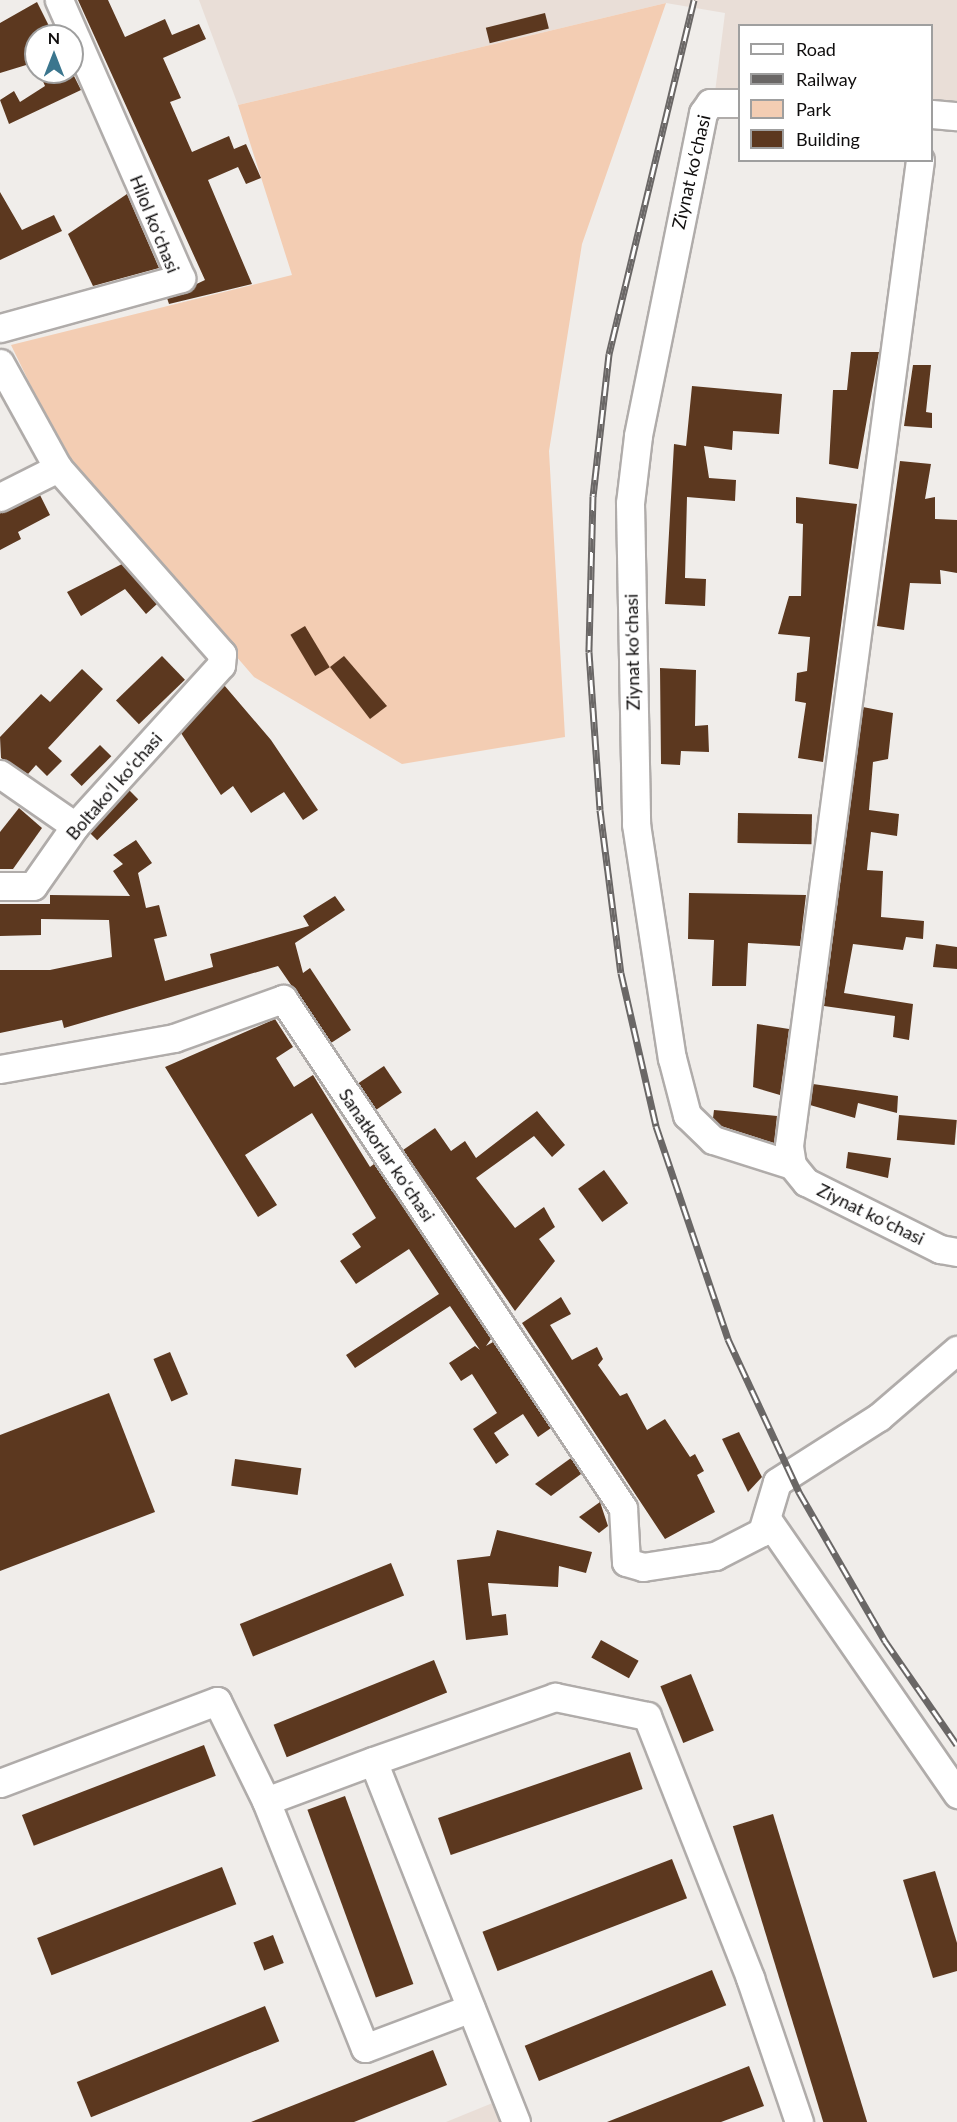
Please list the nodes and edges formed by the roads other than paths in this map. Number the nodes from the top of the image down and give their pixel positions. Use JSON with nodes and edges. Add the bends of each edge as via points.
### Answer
{"nodes":[{"id":1,"x":59,"y":0,"type":"edge"},
{"id":2,"x":738,"y":103,"type":"edge"},
{"id":3,"x":933,"y":114,"type":"edge"},
{"id":4,"x":957,"y":116,"type":"edge"},
{"id":5,"x":920,"y":162,"type":"edge"},
{"id":6,"x":0,"y":328,"type":"edge"},
{"id":7,"x":0,"y":363,"type":"edge"},
{"id":8,"x":58,"y":468,"type":"junction"},
{"id":9,"x":0,"y":498,"type":"edge"},
{"id":10,"x":0,"y":774,"type":"edge"},
{"id":11,"x":75,"y":826,"type":"junction"},
{"id":12,"x":0,"y":886,"type":"edge"},
{"id":13,"x":0,"y":1069,"type":"edge"},
{"id":14,"x":792,"y":1165,"type":"junction"},
{"id":15,"x":957,"y":1252,"type":"edge"},
{"id":16,"x":957,"y":1350,"type":"edge"},
{"id":17,"x":769,"y":1522,"type":"junction"},
{"id":18,"x":373,"y":1761,"type":"junction"},
{"id":19,"x":0,"y":1783,"type":"edge"},
{"id":20,"x":957,"y":1794,"type":"edge"},
{"id":21,"x":266,"y":1801,"type":"junction"},
{"id":22,"x":471,"y":2007,"type":"junction"},
{"id":23,"x":516,"y":2122,"type":"edge"},
{"id":24,"x":800,"y":2122,"type":"edge"}],
"edges":[{"from":1,"to":6,"type":"street","name":"Hilol koʻchasi","via":[[181,278]]},
{"from":2,"to":14,"type":"street","name":"Ziynat koʻchasi","via":[[710,103],[703,113],[638,436],[630,503],[636,824],[672,1058],[687,1115],[713,1140]]},
{"from":3,"to":4,"type":"street"},
{"from":5,"to":14,"type":"street","via":[[789,1146]]},
{"from":7,"to":8,"type":"street"},
{"from":8,"to":9,"type":"street"},
{"from":8,"to":11,"type":"street","name":"Boltakoʻl koʻchasi","via":[[218,644],[221,665]]},
{"from":10,"to":11,"type":"street"},
{"from":11,"to":12,"type":"street","name":"Boltakoʻl koʻchasi","via":[[33,886]]},
{"from":13,"to":17,"type":"street","name":"Sanatkorlar koʻchasi","via":[[174,1038],[283,999],[623,1508],[626,1562],[643,1567],[715,1556],[750,1540]]},
{"from":14,"to":15,"type":"street","name":"Ziynat koʻchasi","via":[[806,1182],[940,1249]]},
{"from":16,"to":17,"type":"street","via":[[879,1417],[777,1482]]},
{"from":17,"to":20,"type":"street"},
{"from":18,"to":21,"type":"street"},
{"from":18,"to":22,"type":"street"},
{"from":18,"to":24,"type":"street","via":[[555,1697],[647,1716],[750,1978]]},
{"from":19,"to":21,"type":"street","via":[[217,1701]]},
{"from":21,"to":22,"type":"street","via":[[365,2048]]},
{"from":22,"to":23,"type":"street"}]}
